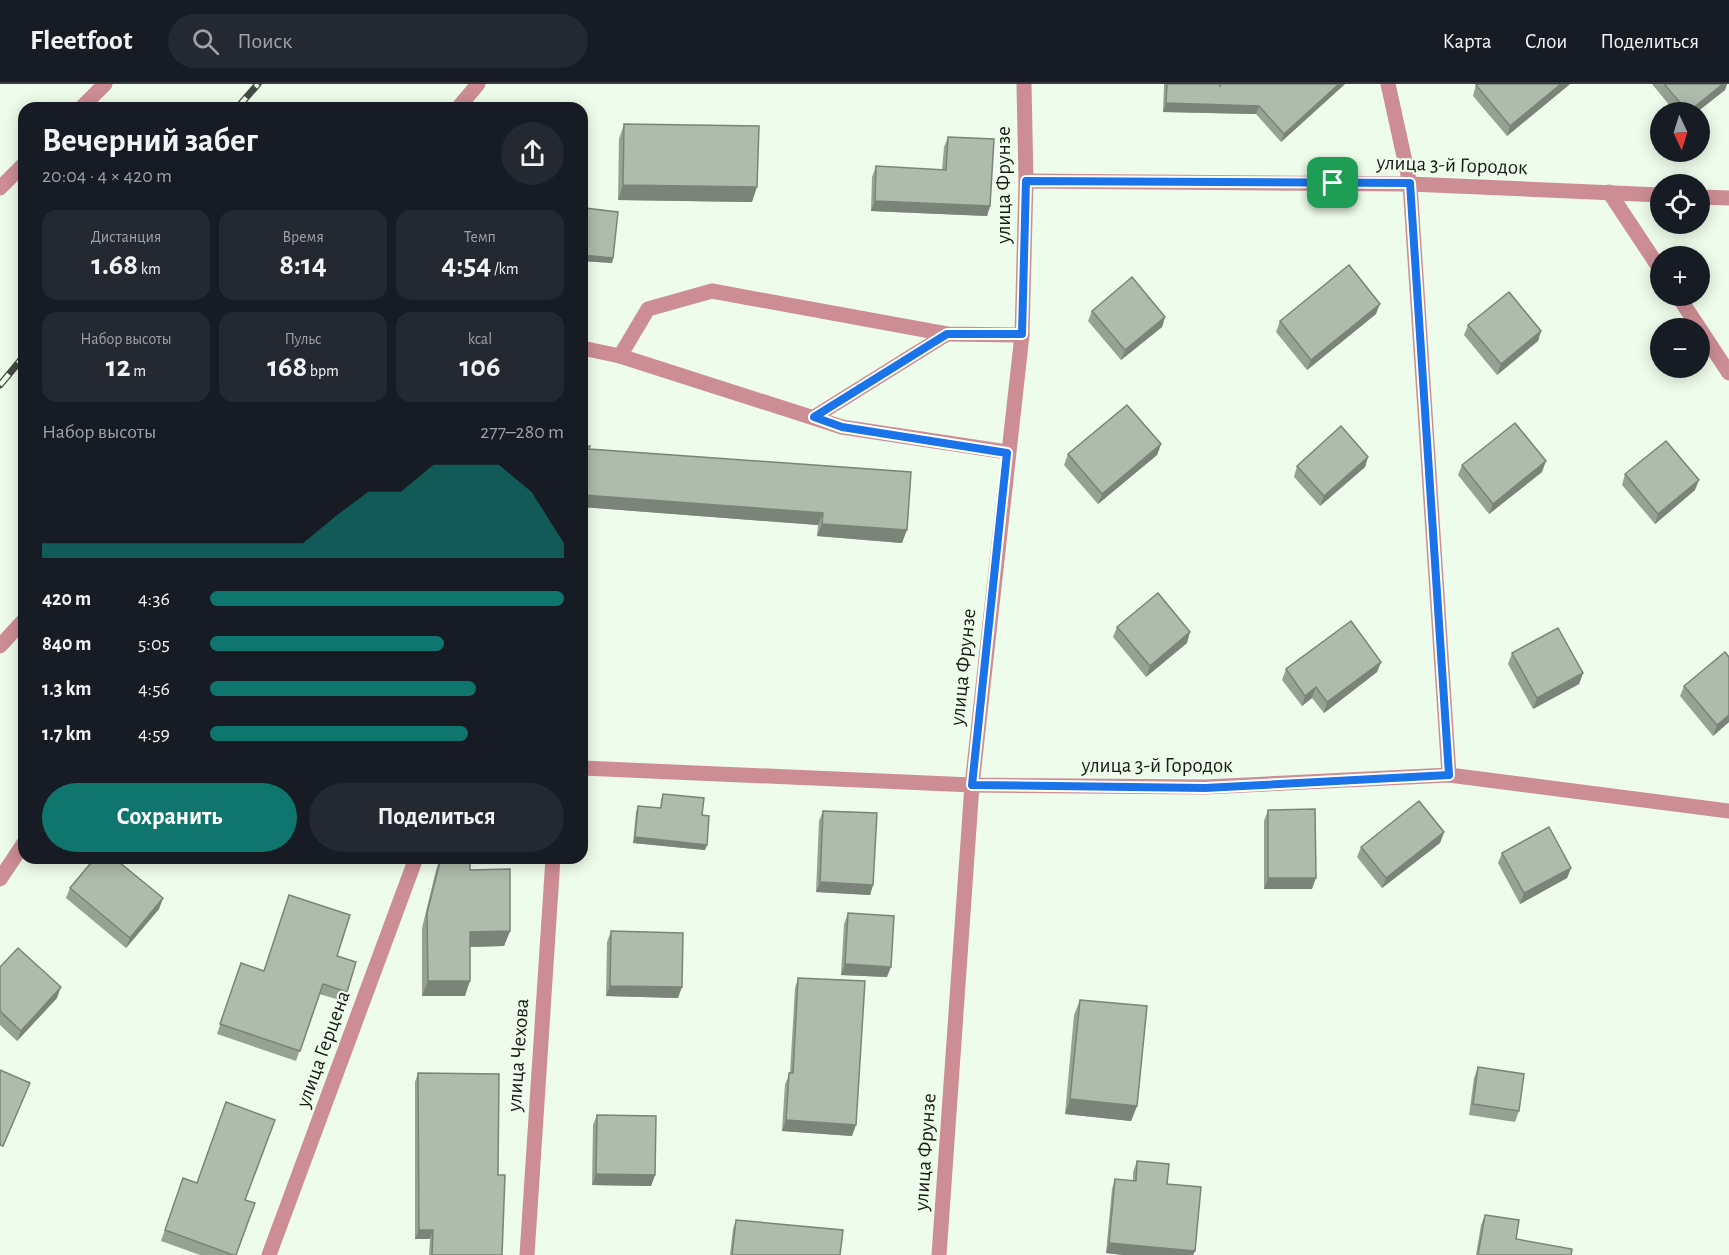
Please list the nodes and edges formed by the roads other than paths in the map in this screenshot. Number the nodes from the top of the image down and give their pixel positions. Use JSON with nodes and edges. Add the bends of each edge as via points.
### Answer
{"nodes":[{"id":1,"x":105,"y":84,"type":"edge"},
{"id":2,"x":478,"y":84,"type":"edge"},
{"id":3,"x":1024,"y":84,"type":"edge"},
{"id":4,"x":1388,"y":84,"type":"edge"},
{"id":5,"x":87,"y":102,"type":"edge"},
{"id":6,"x":463,"y":102,"type":"edge"},
{"id":7,"x":18,"y":170,"type":"edge"},
{"id":8,"x":1026,"y":181,"type":"junction"},
{"id":9,"x":1410,"y":183,"type":"junction"},
{"id":10,"x":0,"y":188,"type":"edge"},
{"id":11,"x":1610,"y":192,"type":"junction"},
{"id":12,"x":1650,"y":194,"type":"edge"},
{"id":13,"x":1710,"y":197,"type":"edge"},
{"id":14,"x":1729,"y":198,"type":"edge"},
{"id":15,"x":1650,"y":254,"type":"edge"},
{"id":16,"x":1685,"y":306,"type":"edge"},
{"id":17,"x":947,"y":334,"type":"junction"},
{"id":18,"x":1022,"y":334,"type":"junction"},
{"id":19,"x":588,"y":349,"type":"edge"},
{"id":20,"x":620,"y":356,"type":"junction"},
{"id":21,"x":1729,"y":373,"type":"edge"},
{"id":22,"x":814,"y":417,"type":"junction"},
{"id":23,"x":1007,"y":453,"type":"junction"},
{"id":24,"x":18,"y":626,"type":"edge"},
{"id":25,"x":0,"y":646,"type":"edge"},
{"id":26,"x":588,"y":768,"type":"edge"},
{"id":27,"x":1449,"y":775,"type":"junction"},
{"id":28,"x":972,"y":785,"type":"junction"},
{"id":29,"x":1729,"y":811,"type":"edge"},
{"id":30,"x":18,"y":852,"type":"edge"},
{"id":31,"x":414,"y":864,"type":"edge"},
{"id":32,"x":553,"y":864,"type":"edge"},
{"id":33,"x":0,"y":879,"type":"edge"},
{"id":34,"x":269,"y":1255,"type":"edge"},
{"id":35,"x":527,"y":1255,"type":"edge"},
{"id":36,"x":939,"y":1255,"type":"edge"}],
"edges":[{"from":1,"to":5,"type":"street"},
{"from":2,"to":6,"type":"street"},
{"from":3,"to":8,"type":"street","name":"улица Фрунзе"},
{"from":4,"to":9,"type":"street"},
{"from":7,"to":10,"type":"street"},
{"from":8,"to":9,"type":"street","name":"улица 3-й Городок"},
{"from":8,"to":18,"type":"street","name":"улица Фрунзе"},
{"from":9,"to":11,"type":"street","name":"улица 3-й Городок"},
{"from":9,"to":27,"type":"street"},
{"from":11,"to":12,"type":"street","name":"улица 3-й Городок"},
{"from":11,"to":15,"type":"street"},
{"from":13,"to":14,"type":"street"},
{"from":16,"to":21,"type":"street"},
{"from":17,"to":18,"type":"street"},
{"from":17,"to":20,"type":"street","via":[[712,291],[648,309]]},
{"from":17,"to":22,"type":"street"},
{"from":18,"to":23,"type":"street","name":"улица Фрунзе"},
{"from":19,"to":20,"type":"street"},
{"from":20,"to":22,"type":"street"},
{"from":22,"to":23,"type":"street","via":[[842,427]]},
{"from":23,"to":28,"type":"street","name":"улица Фрунзе"},
{"from":24,"to":25,"type":"street"},
{"from":26,"to":28,"type":"street","name":"улица 3-й Городок"},
{"from":27,"to":28,"type":"street","name":"улица 3-й Городок","via":[[1205,788]]},
{"from":27,"to":29,"type":"street","name":"улица 3-й Городок"},
{"from":28,"to":36,"type":"street","name":"улица Фрунзе"},
{"from":30,"to":33,"type":"street"},
{"from":31,"to":34,"type":"street","name":"улица Герцена"},
{"from":32,"to":35,"type":"street","name":"улица Чехова"}]}
